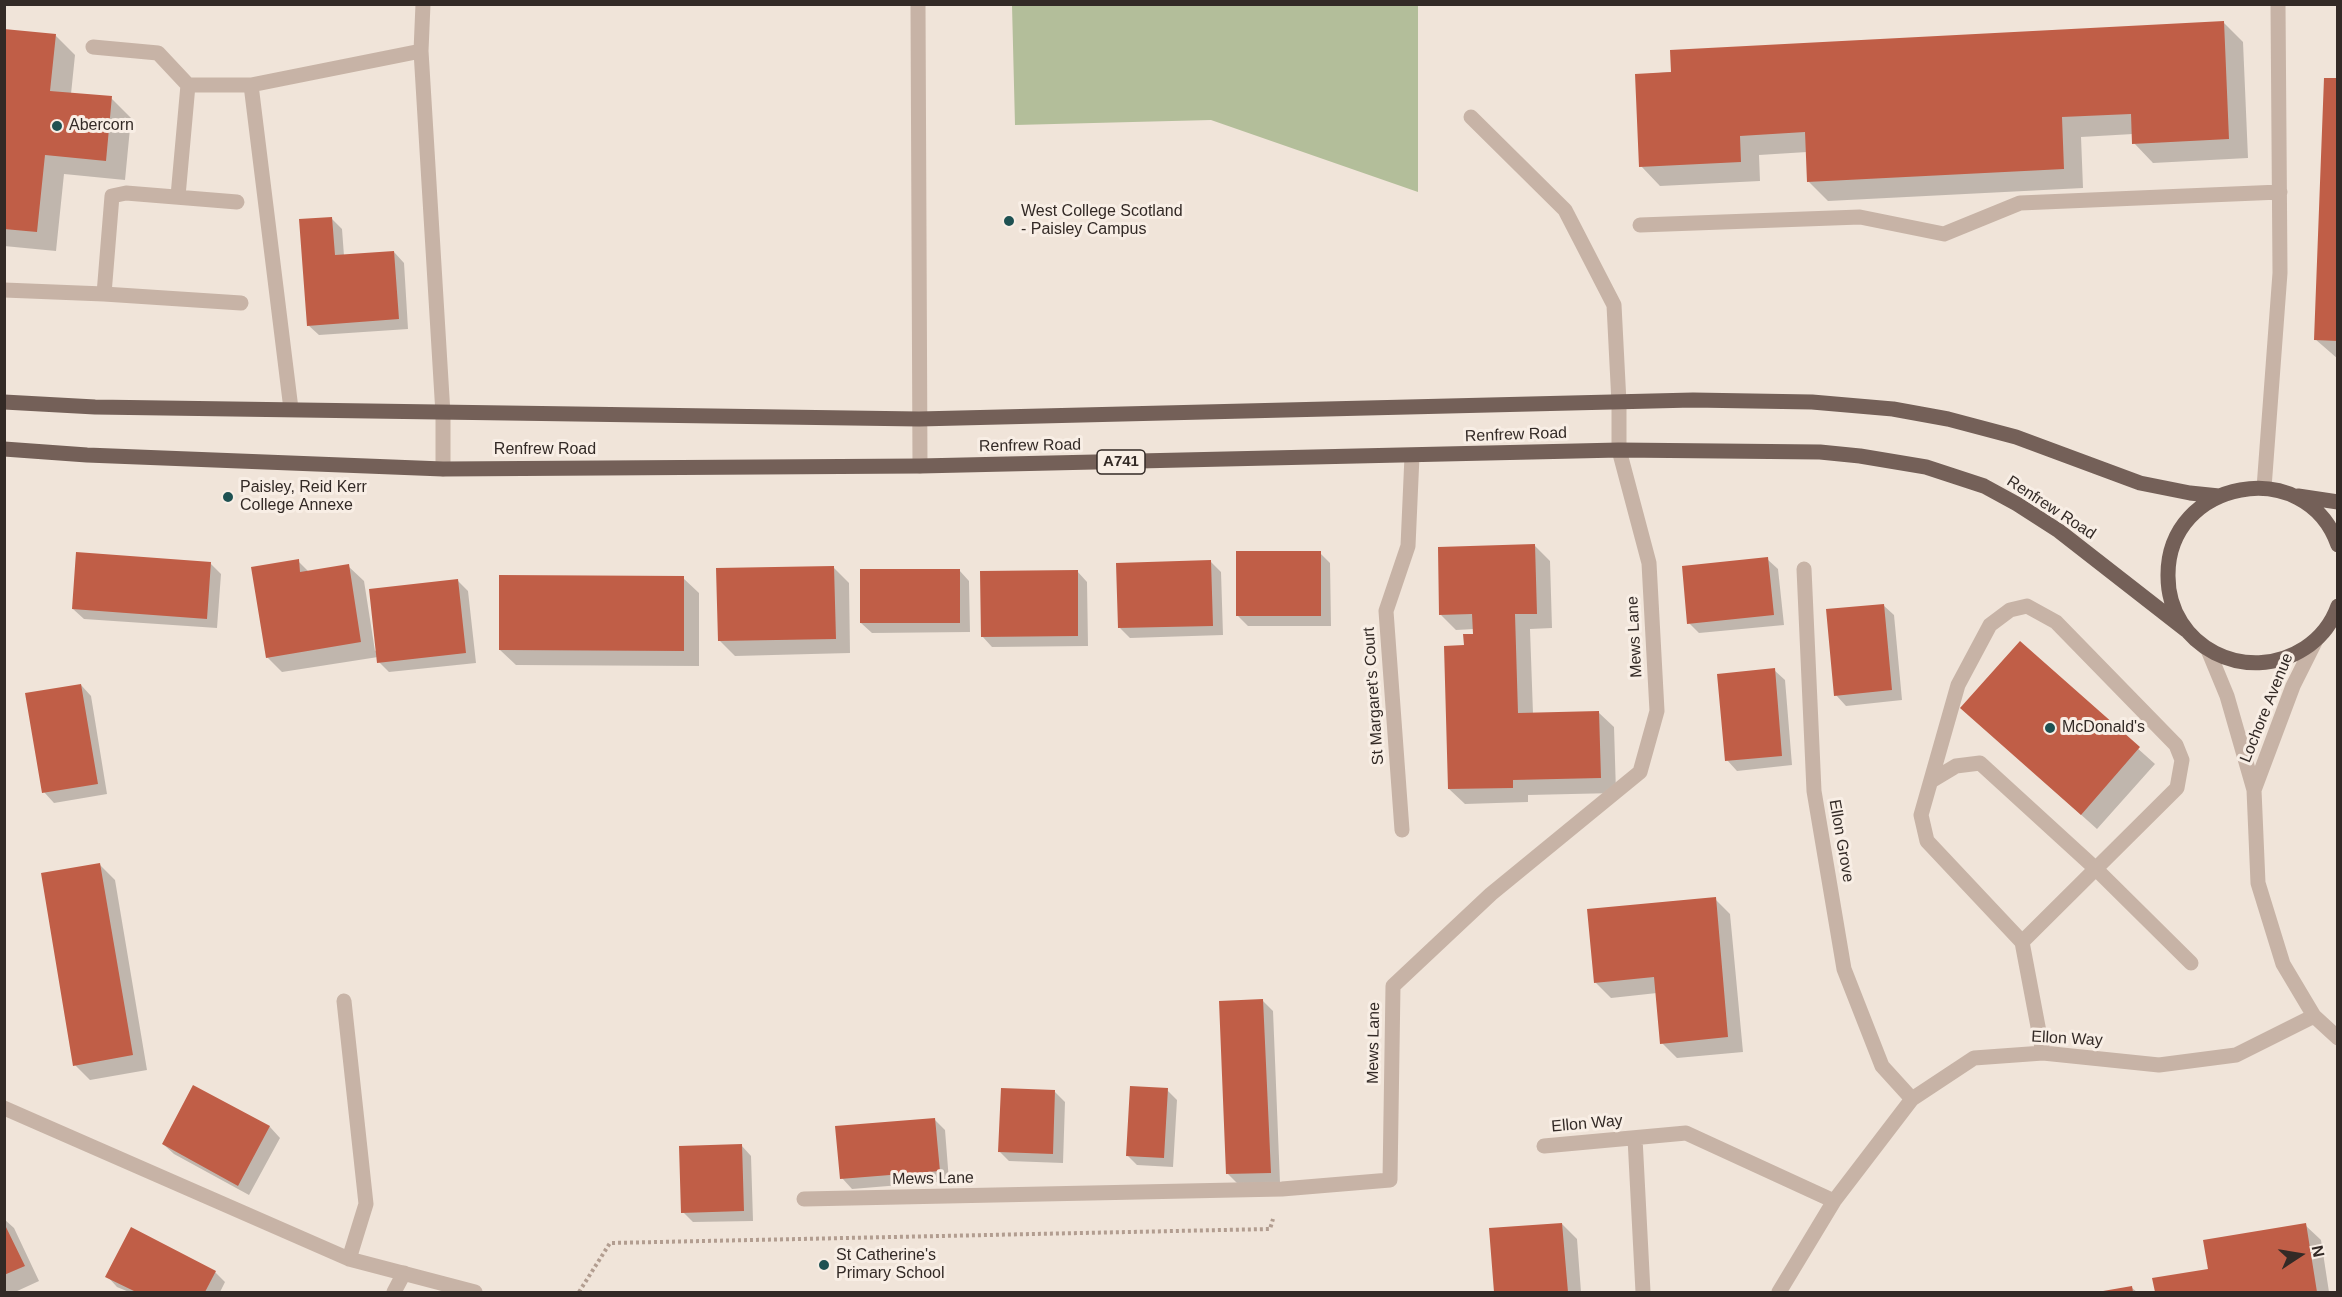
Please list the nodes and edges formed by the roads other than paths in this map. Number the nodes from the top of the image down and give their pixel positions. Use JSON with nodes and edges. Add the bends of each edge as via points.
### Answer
{"nodes":[{"id":1,"x":423,"y":4,"type":"edge"},
{"id":2,"x":918,"y":4,"type":"edge"},
{"id":3,"x":2278,"y":4,"type":"edge"},
{"id":4,"x":93,"y":47,"type":"dead end"},
{"id":5,"x":421,"y":51,"type":"junction"},
{"id":6,"x":188,"y":85,"type":"junction"},
{"id":7,"x":251,"y":85,"type":"junction"},
{"id":8,"x":1470,"y":117,"type":"dead end"},
{"id":9,"x":2280,"y":192,"type":"junction"},
{"id":10,"x":177,"y":196,"type":"junction"},
{"id":11,"x":237,"y":202,"type":"dead end"},
{"id":12,"x":1640,"y":225,"type":"dead end"},
{"id":13,"x":4,"y":290,"type":"edge"},
{"id":14,"x":104,"y":294,"type":"junction"},
{"id":15,"x":241,"y":303,"type":"dead end"},
{"id":16,"x":4,"y":402,"type":"edge"},
{"id":17,"x":1619,"y":403,"type":"junction"},
{"id":18,"x":291,"y":409,"type":"junction"},
{"id":19,"x":443,"y":414,"type":"junction"},
{"id":20,"x":918,"y":420,"type":"junction"},
{"id":21,"x":4,"y":449,"type":"edge"},
{"id":22,"x":1619,"y":450,"type":"junction"},
{"id":23,"x":1412,"y":456,"type":"junction"},
{"id":24,"x":920,"y":466,"type":"junction"},
{"id":25,"x":443,"y":469,"type":"junction"},
{"id":26,"x":2264,"y":488,"type":"junction"},
{"id":27,"x":2292,"y":495,"type":"junction"},
{"id":28,"x":2219,"y":496,"type":"junction"},
{"id":29,"x":2337,"y":502,"type":"edge"},
{"id":30,"x":2337,"y":545,"type":"edge"},
{"id":31,"x":1804,"y":569,"type":"dead end"},
{"id":32,"x":2336,"y":613,"type":"edge"},
{"id":33,"x":2186,"y":630,"type":"junction"},
{"id":34,"x":2316,"y":640,"type":"junction"},
{"id":35,"x":2208,"y":650,"type":"junction"},
{"id":36,"x":1931,"y":781,"type":"junction"},
{"id":37,"x":2254,"y":790,"type":"junction"},
{"id":38,"x":1402,"y":830,"type":"dead end"},
{"id":39,"x":2096,"y":869,"type":"junction"},
{"id":40,"x":2022,"y":942,"type":"junction"},
{"id":41,"x":2192,"y":963,"type":"dead end"},
{"id":42,"x":344,"y":1001,"type":"dead end"},
{"id":43,"x":2314,"y":1016,"type":"junction"},
{"id":44,"x":2337,"y":1038,"type":"edge"},
{"id":45,"x":2043,"y":1053,"type":"junction"},
{"id":46,"x":1912,"y":1099,"type":"junction"},
{"id":47,"x":4,"y":1108,"type":"edge"},
{"id":48,"x":1635,"y":1138,"type":"junction"},
{"id":49,"x":1544,"y":1146,"type":"dead end"},
{"id":50,"x":804,"y":1199,"type":"dead end"},
{"id":51,"x":1834,"y":1201,"type":"junction"},
{"id":52,"x":349,"y":1258,"type":"junction"},
{"id":53,"x":404,"y":1273,"type":"junction"},
{"id":54,"x":394,"y":1293,"type":"edge"},
{"id":55,"x":475,"y":1293,"type":"edge"},
{"id":56,"x":1643,"y":1293,"type":"edge"},
{"id":57,"x":1779,"y":1293,"type":"edge"}],
"edges":[{"from":1,"to":5,"type":"street"},
{"from":2,"to":20,"type":"street"},
{"from":3,"to":9,"type":"street"},
{"from":4,"to":6,"type":"street","via":[[158,53]]},
{"from":5,"to":7,"type":"street"},
{"from":5,"to":19,"type":"street"},
{"from":6,"to":7,"type":"street"},
{"from":6,"to":10,"type":"street"},
{"from":7,"to":18,"type":"street"},
{"from":8,"to":17,"type":"street","name":"Mews Lane","via":[[1565,210],[1571,221],[1614,305]]},
{"from":9,"to":12,"type":"street","via":[[2020,203],[1944,234],[1860,216]]},
{"from":9,"to":26,"type":"street","via":[[2280,273]]},
{"from":10,"to":11,"type":"street"},
{"from":10,"to":14,"type":"street","via":[[126,192],[112,196]]},
{"from":13,"to":14,"type":"street"},
{"from":14,"to":15,"type":"street"},
{"from":16,"to":18,"type":"main road","name":"Renfrew Road"},
{"from":17,"to":20,"type":"main road","name":"Renfrew Road"},
{"from":17,"to":22,"type":"street","name":"Mews Lane"},
{"from":17,"to":28,"type":"main road","name":"Renfrew Road","via":[[1812,402],[1893,409],[2016,437],[2140,483]]},
{"from":18,"to":19,"type":"main road","name":"Renfrew Road"},
{"from":19,"to":20,"type":"main road","name":"Renfrew Road"},
{"from":19,"to":25,"type":"street"},
{"from":20,"to":24,"type":"street"},
{"from":21,"to":25,"type":"main road","name":"Renfrew Road","number":"A741"},
{"from":22,"to":23,"type":"main road","name":"Renfrew Road","number":"A741"},
{"from":22,"to":33,"type":"main road","name":"Renfrew Road","number":"A741","via":[[1820,452],[1893,461],[1946,473],[1984,486],[2059,531]]},
{"from":22,"to":50,"type":"street","name":"Mews Lane","via":[[1649,563],[1657,711],[1640,772],[1491,894],[1393,986],[1390,1180],[1282,1190]]},
{"from":23,"to":24,"type":"main road","name":"Renfrew Road","number":"A741"},
{"from":23,"to":38,"type":"street","name":"St Margaret's Court","via":[[1408,546],[1386,611]]},
{"from":24,"to":25,"type":"main road","name":"Renfrew Road","number":"A741"},
{"from":26,"to":27,"type":"main road"},
{"from":26,"to":28,"type":"main road","via":[[2235,490]]},
{"from":27,"to":29,"type":"main road"},
{"from":27,"to":30,"type":"main road","via":[[2316,511],[2334,534]]},
{"from":28,"to":33,"type":"main road","via":[[2207,501],[2186,521],[2172,547],[2168,575],[2172,604]]},
{"from":31,"to":46,"type":"street","name":"Ellon Grove","via":[[1814,791],[1844,969],[1882,1066]]},
{"from":32,"to":34,"type":"main road","name":"Renfrew Road"},
{"from":33,"to":35,"type":"main road","name":"Renfrew Road"},
{"from":34,"to":35,"type":"main road","name":"Renfrew Road","via":[[2292,656],[2264,664],[2235,662]]},
{"from":34,"to":37,"type":"street","name":"Lochore Avenue","via":[[2293,686]]},
{"from":35,"to":37,"type":"street","name":"Lochore Avenue","via":[[2227,696]]},
{"from":36,"to":39,"type":"street","via":[[1956,766],[1980,763]]},
{"from":36,"to":39,"type":"street","via":[[1958,685],[1990,625],[2010,610],[2027,606],[2056,622],[2176,746],[2182,760],[2177,788]]},
{"from":36,"to":40,"type":"street","via":[[1921,815],[1927,842]]},
{"from":37,"to":43,"type":"street","name":"Lochore Avenue","via":[[2258,883],[2283,964]]},
{"from":39,"to":40,"type":"street"},
{"from":39,"to":41,"type":"street"},
{"from":40,"to":45,"type":"street"},
{"from":42,"to":52,"type":"street","via":[[366,1204]]},
{"from":43,"to":44,"type":"street","name":"Lochore Avenue"},
{"from":43,"to":45,"type":"street","name":"Ellon Way","via":[[2236,1055],[2159,1065]]},
{"from":45,"to":46,"type":"street","name":"Ellon Way","via":[[1974,1058]]},
{"from":46,"to":51,"type":"street","name":"Ellon Way"},
{"from":47,"to":52,"type":"street"},
{"from":48,"to":49,"type":"street","name":"Ellon Way"},
{"from":48,"to":51,"type":"street","name":"Ellon Way","via":[[1686,1133]]},
{"from":48,"to":56,"type":"street"},
{"from":51,"to":57,"type":"street","name":"Ellon Way"},
{"from":52,"to":53,"type":"street"},
{"from":53,"to":54,"type":"street"},
{"from":53,"to":55,"type":"street"}]}
